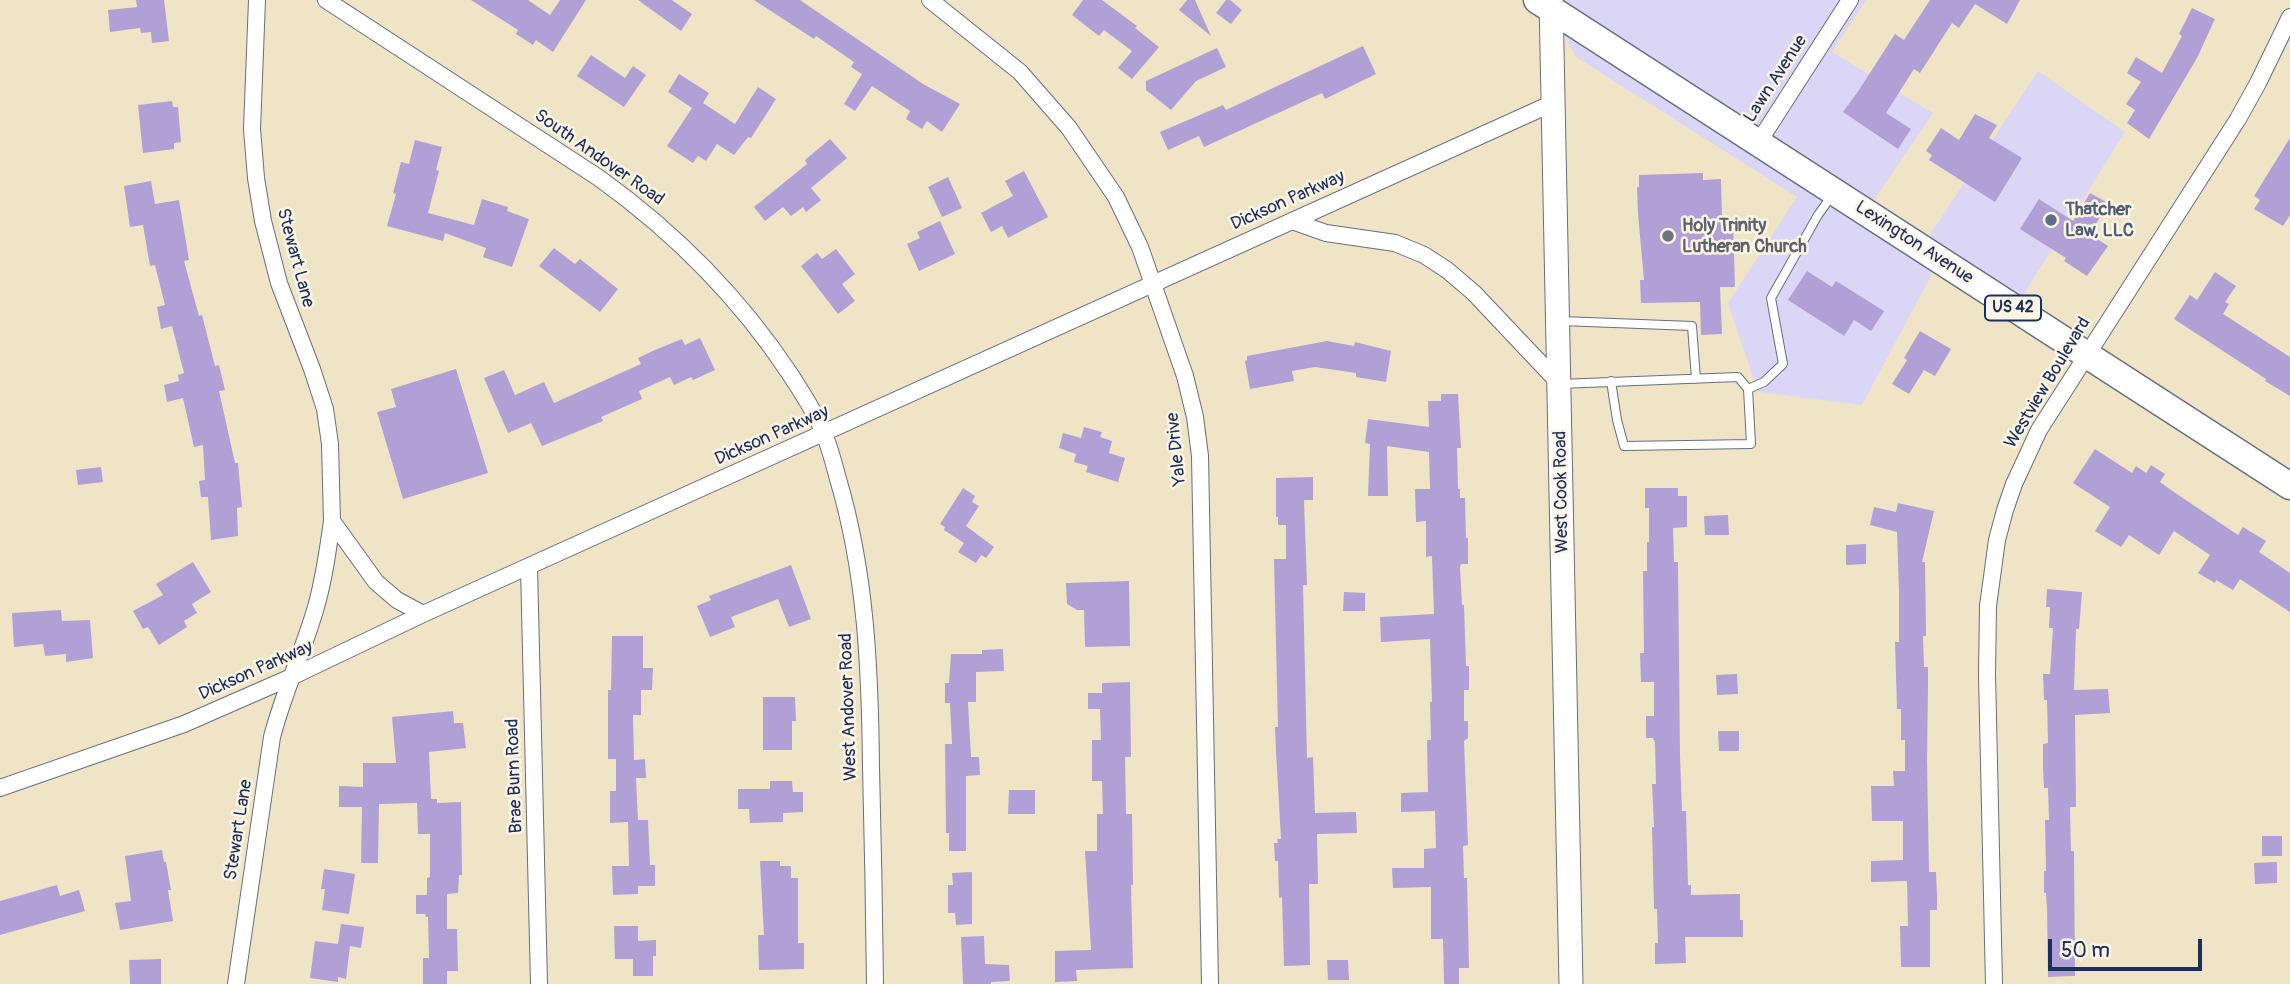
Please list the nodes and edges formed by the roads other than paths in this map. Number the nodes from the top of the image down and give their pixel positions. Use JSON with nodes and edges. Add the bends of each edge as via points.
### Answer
{"nodes":[{"id":1,"x":257,"y":0,"type":"edge"},
{"id":2,"x":326,"y":0,"type":"edge"},
{"id":3,"x":930,"y":0,"type":"edge"},
{"id":4,"x":1850,"y":0,"type":"edge"},
{"id":5,"x":1546,"y":3,"type":"edge"},
{"id":6,"x":2290,"y":16,"type":"edge"},
{"id":7,"x":1553,"y":103,"type":"junction"},
{"id":8,"x":1758,"y":143,"type":"junction"},
{"id":9,"x":1834,"y":192,"type":"junction"},
{"id":10,"x":1292,"y":221,"type":"junction"},
{"id":11,"x":1152,"y":284,"type":"junction"},
{"id":12,"x":1558,"y":321,"type":"junction"},
{"id":13,"x":2086,"y":355,"type":"junction"},
{"id":14,"x":1696,"y":379,"type":"junction"},
{"id":15,"x":1611,"y":381,"type":"junction"},
{"id":16,"x":1560,"y":384,"type":"junction"},
{"id":17,"x":1748,"y":389,"type":"junction"},
{"id":18,"x":824,"y":433,"type":"junction"},
{"id":19,"x":2290,"y":486,"type":"edge"},
{"id":20,"x":332,"y":521,"type":"junction"},
{"id":21,"x":529,"y":567,"type":"junction"},
{"id":22,"x":423,"y":614,"type":"junction"},
{"id":23,"x":289,"y":678,"type":"junction"},
{"id":24,"x":0,"y":788,"type":"edge"},
{"id":25,"x":236,"y":984,"type":"edge"},
{"id":26,"x":540,"y":984,"type":"edge"},
{"id":27,"x":875,"y":984,"type":"edge"},
{"id":28,"x":1210,"y":984,"type":"edge"},
{"id":29,"x":1571,"y":984,"type":"edge"},
{"id":30,"x":1994,"y":984,"type":"edge"}],
"edges":[{"from":1,"to":20,"type":"street","name":"Stewart Lane","via":[[252,130],[256,178],[279,283],[325,409]]},
{"from":2,"to":18,"type":"street","name":"South Andover Road","via":[[641,208],[715,278],[765,337]]},
{"from":3,"to":11,"type":"street","name":"Yale Drive","via":[[1020,72],[1069,128],[1116,197]]},
{"from":4,"to":8,"type":"street","name":"Lawn Avenue"},
{"from":5,"to":7,"type":"main road","name":"West Cook Road"},
{"from":5,"to":8,"type":"main road","name":"Lexington Avenue","number":"US 42"},
{"from":6,"to":13,"type":"street","name":"Westview Boulevard","via":[[2238,119]]},
{"from":7,"to":10,"type":"street","name":"Dickson Parkway"},
{"from":7,"to":12,"type":"main road","name":"West Cook Road"},
{"from":8,"to":9,"type":"main road","name":"Lexington Avenue","number":"US 42"},
{"from":9,"to":13,"type":"main road","name":"Lexington Avenue","number":"US 42"},
{"from":9,"to":17,"type":"lane","via":[[1770,298],[1783,364],[1764,382]]},
{"from":10,"to":11,"type":"street","name":"Dickson Parkway"},
{"from":10,"to":16,"type":"street","via":[[1326,233],[1395,243],[1424,255],[1474,293]]},
{"from":11,"to":18,"type":"street","name":"Dickson Parkway"},
{"from":11,"to":28,"type":"street","name":"Yale Drive","via":[[1185,376],[1200,456]]},
{"from":12,"to":14,"type":"lane","via":[[1692,326]]},
{"from":12,"to":16,"type":"main road","name":"West Cook Road"},
{"from":13,"to":19,"type":"main road","name":"Lexington Avenue","number":"US 42"},
{"from":13,"to":30,"type":"street","name":"Westview Boulevard","via":[[2027,453],[2005,510],[1991,572],[1987,674]]},
{"from":14,"to":15,"type":"lane"},
{"from":14,"to":17,"type":"lane","via":[[1738,377]]},
{"from":15,"to":16,"type":"lane"},
{"from":15,"to":17,"type":"lane","via":[[1624,446],[1751,444]]},
{"from":16,"to":29,"type":"main road","name":"West Cook Road"},
{"from":18,"to":21,"type":"street","name":"Dickson Parkway"},
{"from":18,"to":27,"type":"street","name":"West Andover Road","via":[[852,527],[870,667]]},
{"from":20,"to":22,"type":"street","via":[[376,582]]},
{"from":20,"to":23,"type":"street","name":"Stewart Lane","via":[[316,608]]},
{"from":21,"to":22,"type":"street","name":"Dickson Parkway"},
{"from":21,"to":26,"type":"street","name":"Brae Burn Road"},
{"from":22,"to":23,"type":"street","name":"Dickson Parkway"},
{"from":23,"to":24,"type":"street","name":"Dickson Parkway","via":[[184,724]]},
{"from":23,"to":25,"type":"street","name":"Stewart Lane","via":[[272,737]]}]}
